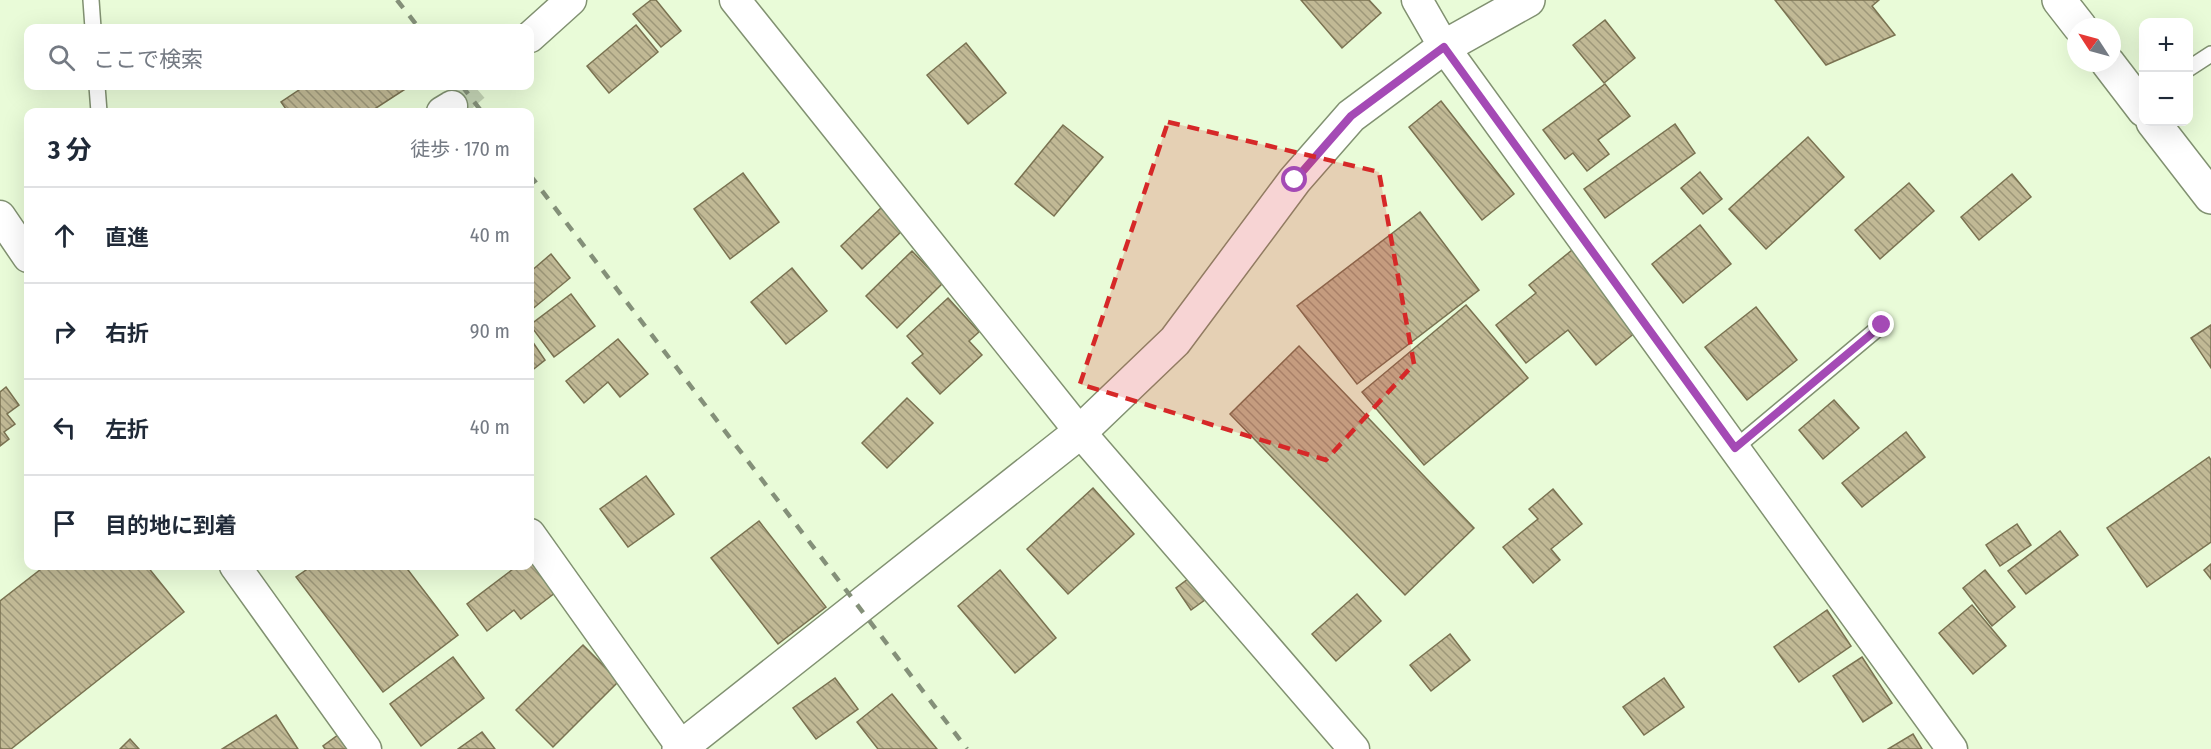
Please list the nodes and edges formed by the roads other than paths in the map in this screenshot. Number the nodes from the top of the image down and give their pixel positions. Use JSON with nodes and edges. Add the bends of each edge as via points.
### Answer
{"nodes":[{"id":1,"x":91,"y":0,"type":"edge"},
{"id":2,"x":571,"y":0,"type":"edge"},
{"id":3,"x":735,"y":0,"type":"edge"},
{"id":4,"x":1417,"y":0,"type":"edge"},
{"id":5,"x":1528,"y":0,"type":"edge"},
{"id":6,"x":2059,"y":0,"type":"edge"},
{"id":7,"x":2073,"y":18,"type":"edge"},
{"id":8,"x":93,"y":24,"type":"edge"},
{"id":9,"x":534,"y":33,"type":"edge"},
{"id":10,"x":1444,"y":47,"type":"junction"},
{"id":11,"x":2211,"y":54,"type":"edge"},
{"id":12,"x":2193,"y":66,"type":"edge"},
{"id":13,"x":2115,"y":72,"type":"edge"},
{"id":14,"x":97,"y":90,"type":"edge"},
{"id":15,"x":2139,"y":102,"type":"edge"},
{"id":16,"x":99,"y":108,"type":"edge"},
{"id":17,"x":2158,"y":126,"type":"edge"},
{"id":18,"x":2211,"y":197,"type":"edge"},
{"id":19,"x":0,"y":216,"type":"edge"},
{"id":20,"x":19,"y":247,"type":"edge"},
{"id":21,"x":1882,"y":325,"type":"dead end"},
{"id":22,"x":1080,"y":432,"type":"junction"},
{"id":23,"x":1735,"y":448,"type":"junction"},
{"id":24,"x":534,"y":540,"type":"edge"},
{"id":25,"x":238,"y":570,"type":"edge"},
{"id":26,"x":1948,"y":747,"type":"edge"},
{"id":27,"x":681,"y":748,"type":"edge"},
{"id":28,"x":366,"y":749,"type":"edge"},
{"id":29,"x":1354,"y":749,"type":"edge"}],
"edges":[{"from":1,"to":8,"type":"lane"},
{"from":2,"to":9,"type":"street"},
{"from":3,"to":22,"type":"street"},
{"from":4,"to":10,"type":"street"},
{"from":5,"to":10,"type":"main road"},
{"from":6,"to":7,"type":"main road"},
{"from":10,"to":22,"type":"main road","via":[[1351,116],[1295,180],[1175,341]]},
{"from":10,"to":23,"type":"street"},
{"from":11,"to":12,"type":"lane"},
{"from":13,"to":15,"type":"main road"},
{"from":14,"to":16,"type":"lane"},
{"from":17,"to":18,"type":"main road"},
{"from":19,"to":20,"type":"street"},
{"from":21,"to":23,"type":"lane"},
{"from":22,"to":27,"type":"main road"},
{"from":22,"to":29,"type":"street"},
{"from":23,"to":26,"type":"street"},
{"from":24,"to":27,"type":"street"},
{"from":25,"to":28,"type":"street"}]}
